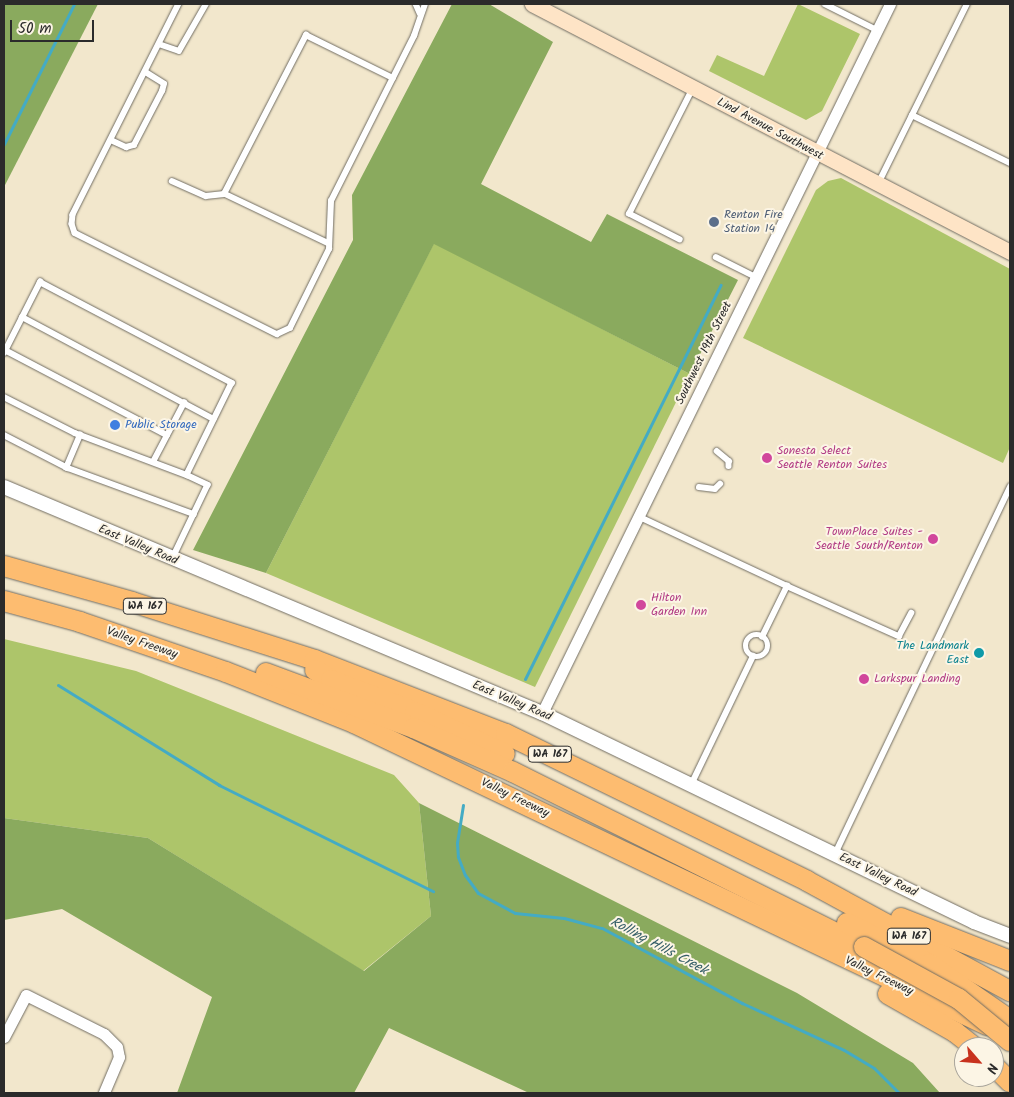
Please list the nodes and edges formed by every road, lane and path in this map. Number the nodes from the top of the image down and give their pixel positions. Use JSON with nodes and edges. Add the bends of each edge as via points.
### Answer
{"nodes":[{"id":1,"x":179,"y":4,"type":"edge"},
{"id":2,"x":206,"y":4,"type":"edge"},
{"id":3,"x":416,"y":4,"type":"edge"},
{"id":4,"x":425,"y":4,"type":"edge"},
{"id":5,"x":532,"y":4,"type":"edge"},
{"id":6,"x":825,"y":4,"type":"edge"},
{"id":7,"x":890,"y":4,"type":"edge"},
{"id":8,"x":967,"y":4,"type":"edge"},
{"id":9,"x":420,"y":13,"type":"junction"},
{"id":10,"x":877,"y":30,"type":"junction"},
{"id":11,"x":159,"y":44,"type":"junction"},
{"id":12,"x":145,"y":72,"type":"junction"},
{"id":13,"x":393,"y":78,"type":"junction"},
{"id":14,"x":693,"y":88,"type":"junction"},
{"id":15,"x":912,"y":115,"type":"junction"},
{"id":16,"x":111,"y":140,"type":"junction"},
{"id":17,"x":816,"y":153,"type":"junction"},
{"id":18,"x":1010,"y":163,"type":"edge"},
{"id":19,"x":172,"y":182,"type":"dead end"},
{"id":20,"x":878,"y":184,"type":"junction"},
{"id":21,"x":224,"y":194,"type":"junction"},
{"id":22,"x":680,"y":240,"type":"dead end"},
{"id":23,"x":329,"y":244,"type":"junction"},
{"id":24,"x":1010,"y":252,"type":"edge"},
{"id":25,"x":716,"y":256,"type":"dead end"},
{"id":26,"x":756,"y":277,"type":"junction"},
{"id":27,"x":22,"y":317,"type":"junction"},
{"id":28,"x":4,"y":352,"type":"edge"},
{"id":29,"x":4,"y":397,"type":"edge"},
{"id":30,"x":184,"y":403,"type":"junction"},
{"id":31,"x":214,"y":419,"type":"junction"},
{"id":32,"x":167,"y":434,"type":"junction"},
{"id":33,"x":4,"y":435,"type":"edge"},
{"id":34,"x":80,"y":435,"type":"junction"},
{"id":35,"x":717,"y":451,"type":"dead end"},
{"id":36,"x":153,"y":462,"type":"junction"},
{"id":37,"x":729,"y":466,"type":"dead end"},
{"id":38,"x":66,"y":468,"type":"junction"},
{"id":39,"x":187,"y":474,"type":"junction"},
{"id":40,"x":720,"y":484,"type":"dead end"},
{"id":41,"x":4,"y":487,"type":"edge"},
{"id":42,"x":700,"y":487,"type":"dead end"},
{"id":43,"x":1010,"y":487,"type":"edge"},
{"id":44,"x":194,"y":514,"type":"junction"},
{"id":45,"x":640,"y":517,"type":"junction"},
{"id":46,"x":172,"y":560,"type":"junction"},
{"id":47,"x":4,"y":566,"type":"edge"},
{"id":48,"x":787,"y":586,"type":"junction"},
{"id":49,"x":4,"y":601,"type":"edge"},
{"id":50,"x":910,"y":613,"type":"dead end"},
{"id":51,"x":80,"y":622,"type":"junction"},
{"id":52,"x":762,"y":637,"type":"junction"},
{"id":53,"x":284,"y":650,"type":"junction"},
{"id":54,"x":753,"y":656,"type":"junction"},
{"id":55,"x":542,"y":713,"type":"junction"},
{"id":56,"x":691,"y":785,"type":"junction"},
{"id":57,"x":835,"y":854,"type":"junction"},
{"id":58,"x":640,"y":860,"type":"junction"},
{"id":59,"x":807,"y":881,"type":"junction"},
{"id":60,"x":1010,"y":936,"type":"edge"},
{"id":61,"x":867,"y":940,"type":"junction"},
{"id":62,"x":1010,"y":961,"type":"edge"},
{"id":63,"x":1010,"y":991,"type":"edge"},
{"id":64,"x":1010,"y":1020,"type":"edge"},
{"id":65,"x":1010,"y":1036,"type":"edge"},
{"id":66,"x":4,"y":1037,"type":"edge"},
{"id":67,"x":961,"y":1037,"type":"edge"},
{"id":68,"x":1010,"y":1041,"type":"edge"},
{"id":69,"x":104,"y":1093,"type":"edge"}],
"edges":[{"from":1,"to":11,"type":"lane"},
{"from":2,"to":11,"type":"lane","via":[[179,51]]},
{"from":3,"to":9,"type":"lane"},
{"from":4,"to":9,"type":"lane"},
{"from":5,"to":14,"type":"main road","name":"Lind Avenue Southwest"},
{"from":6,"to":10,"type":"lane"},
{"from":7,"to":10,"type":"street","name":"Southwest 19th Street"},
{"from":8,"to":15,"type":"lane"},
{"from":9,"to":13,"type":"lane","via":[[414,36]]},
{"from":10,"to":17,"type":"street","name":"Southwest 19th Street"},
{"from":11,"to":12,"type":"lane"},
{"from":12,"to":16,"type":"lane"},
{"from":12,"to":16,"type":"lane","via":[[164,84],[162,91],[134,145],[126,147]]},
{"from":13,"to":21,"type":"lane","via":[[306,35]]},
{"from":13,"to":23,"type":"lane","via":[[331,201]]},
{"from":14,"to":17,"type":"main road","name":"Lind Avenue Southwest"},
{"from":14,"to":22,"type":"lane","via":[[629,214]]},
{"from":15,"to":18,"type":"lane"},
{"from":15,"to":20,"type":"lane"},
{"from":16,"to":23,"type":"lane","via":[[73,215],[75,233],[270,332],[285,333],[290,328]]},
{"from":17,"to":20,"type":"main road","name":"Lind Avenue Southwest"},
{"from":17,"to":26,"type":"street","name":"Southwest 19th Street"},
{"from":19,"to":21,"type":"lane","via":[[206,196]]},
{"from":20,"to":24,"type":"main road","name":"Lind Avenue Southwest"},
{"from":21,"to":23,"type":"lane"},
{"from":25,"to":26,"type":"lane"},
{"from":26,"to":45,"type":"street","name":"Southwest 19th Street"},
{"from":27,"to":28,"type":"lane"},
{"from":27,"to":30,"type":"lane"},
{"from":27,"to":31,"type":"lane","via":[[40,282],[232,383]]},
{"from":28,"to":32,"type":"lane"},
{"from":29,"to":34,"type":"lane"},
{"from":30,"to":31,"type":"lane"},
{"from":30,"to":32,"type":"lane"},
{"from":31,"to":39,"type":"lane"},
{"from":32,"to":36,"type":"lane"},
{"from":33,"to":38,"type":"lane"},
{"from":34,"to":36,"type":"lane"},
{"from":34,"to":38,"type":"lane"},
{"from":35,"to":37,"type":"lane","via":[[729,461]]},
{"from":36,"to":39,"type":"lane"},
{"from":38,"to":44,"type":"lane"},
{"from":39,"to":44,"type":"lane","via":[[208,485]]},
{"from":40,"to":42,"type":"lane","via":[[715,489]]},
{"from":41,"to":46,"type":"street","name":"East Valley Road"},
{"from":43,"to":57,"type":"lane"},
{"from":44,"to":46,"type":"lane"},
{"from":45,"to":48,"type":"lane"},
{"from":45,"to":55,"type":"street","name":"Southwest 19th Street"},
{"from":46,"to":55,"type":"street","name":"East Valley Road"},
{"from":47,"to":53,"type":"highway","number":"WA 167"},
{"from":48,"to":50,"type":"lane","via":[[899,636]]},
{"from":48,"to":52,"type":"lane"},
{"from":49,"to":51,"type":"highway","name":"Valley Freeway"},
{"from":51,"to":58,"type":"highway","name":"Valley Freeway","via":[[226,672],[354,722]]},
{"from":51,"to":61,"type":"highway","via":[[99,620],[166,640],[414,728]]},
{"from":52,"to":54,"type":"lane","via":[[767,642],[766,653]]},
{"from":52,"to":54,"type":"lane","via":[[752,637],[747,642],[748,652]]},
{"from":53,"to":59,"type":"highway","number":"WA 167","via":[[370,679],[506,734]]},
{"from":53,"to":61,"type":"highway","via":[[331,680],[472,738]]},
{"from":54,"to":56,"type":"lane"},
{"from":55,"to":56,"type":"street","name":"East Valley Road"},
{"from":56,"to":57,"type":"street","name":"East Valley Road"},
{"from":57,"to":60,"type":"street","name":"East Valley Road","via":[[974,922]]},
{"from":58,"to":65,"type":"highway","name":"Valley Freeway"},
{"from":58,"to":67,"type":"highway","via":[[664,878],[891,995]]},
{"from":59,"to":62,"type":"highway","via":[[844,891],[909,922]]},
{"from":59,"to":63,"type":"highway","number":"WA 167"},
{"from":61,"to":64,"type":"highway","via":[[928,964]]},
{"from":61,"to":68,"type":"highway","bridge":true,"via":[[959,999]]},
{"from":66,"to":69,"type":"street","via":[[26,995],[104,1034],[117,1047],[119,1057]]}]}
